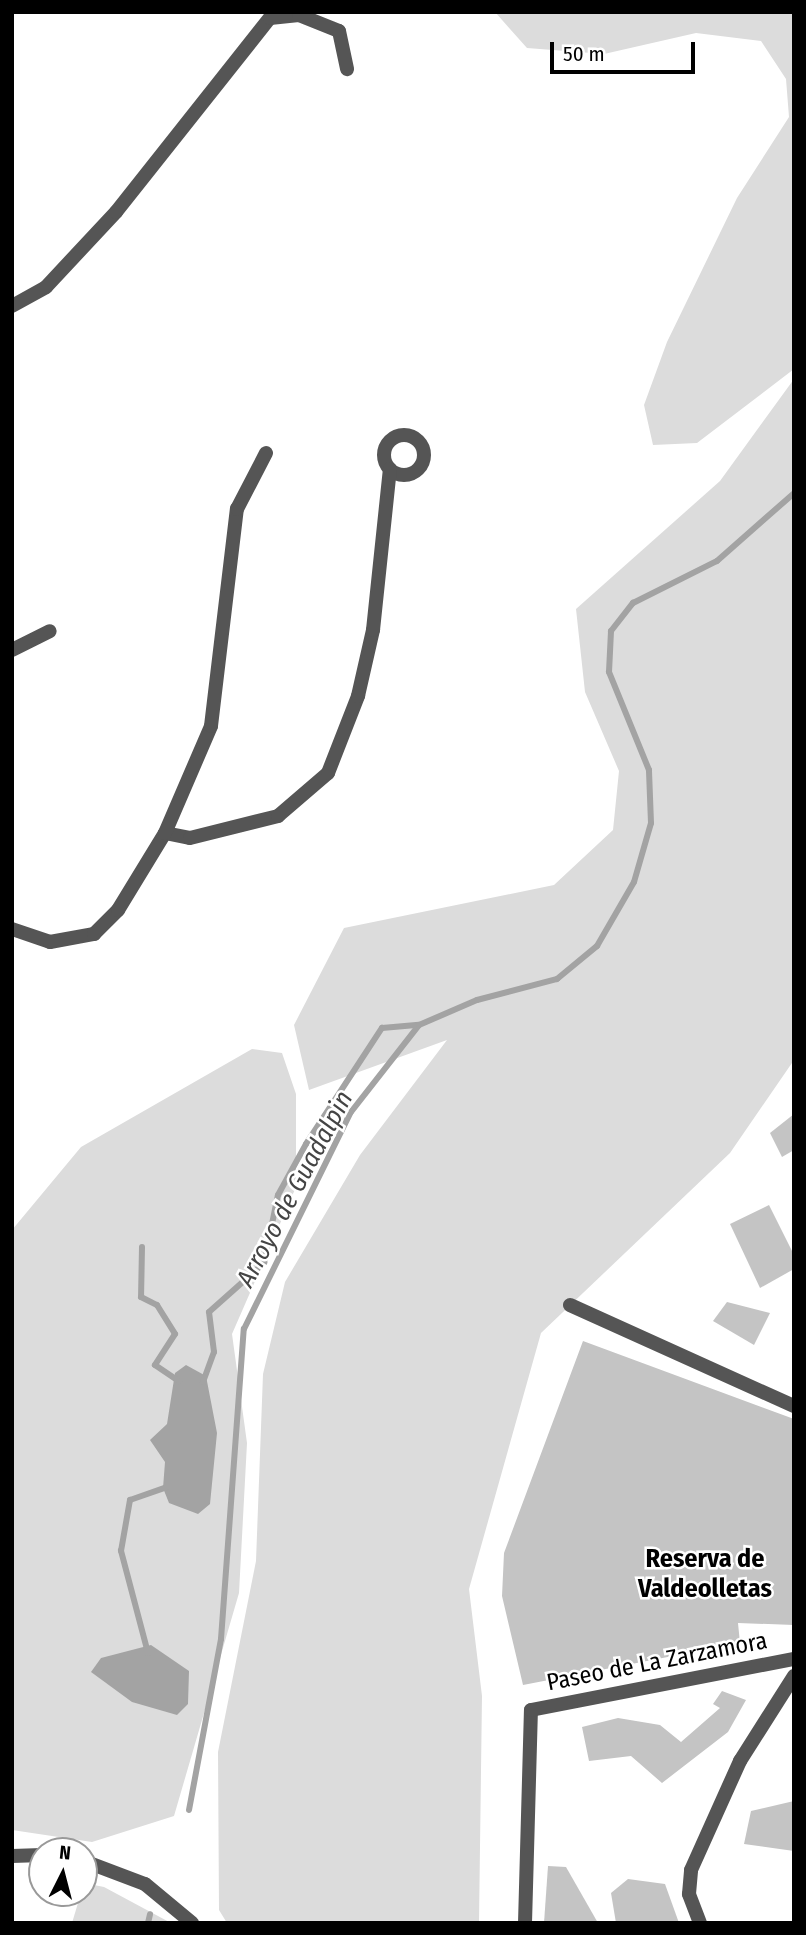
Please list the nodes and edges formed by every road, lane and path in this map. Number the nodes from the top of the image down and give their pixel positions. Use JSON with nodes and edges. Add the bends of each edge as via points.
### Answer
{"nodes":[{"id":1,"x":347,"y":69,"type":"dead end"},
{"id":2,"x":12,"y":306,"type":"edge"},
{"id":3,"x":266,"y":453,"type":"dead end"},
{"id":4,"x":390,"y":469,"type":"dead end"},
{"id":5,"x":50,"y":631,"type":"dead end"},
{"id":6,"x":12,"y":650,"type":"edge"},
{"id":7,"x":165,"y":833,"type":"junction"},
{"id":8,"x":12,"y":929,"type":"edge"},
{"id":9,"x":570,"y":1305,"type":"dead end"},
{"id":10,"x":794,"y":1406,"type":"edge"},
{"id":11,"x":794,"y":1659,"type":"edge"},
{"id":12,"x":794,"y":1676,"type":"edge"},
{"id":13,"x":98,"y":1866,"type":"edge"},
{"id":14,"x":192,"y":1923,"type":"edge"},
{"id":15,"x":525,"y":1923,"type":"edge"},
{"id":16,"x":700,"y":1923,"type":"edge"}],
"edges":[{"from":1,"to":2,"type":"street","via":[[339,31],[299,16],[270,18],[116,212],[46,287]]},
{"from":3,"to":7,"type":"street","via":[[237,509],[211,726]]},
{"from":4,"to":7,"type":"street","via":[[373,630],[358,696],[328,774],[278,816],[190,838]]},
{"from":5,"to":6,"type":"street"},
{"from":7,"to":8,"type":"street","via":[[118,910],[94,934],[50,942]]},
{"from":9,"to":10,"type":"street"},
{"from":11,"to":15,"type":"street","name":"Paseo de La Zarzamora","via":[[531,1710]]},
{"from":12,"to":16,"type":"street","via":[[740,1761],[691,1870],[689,1894]]},
{"from":13,"to":14,"type":"street","via":[[145,1884]]}]}
